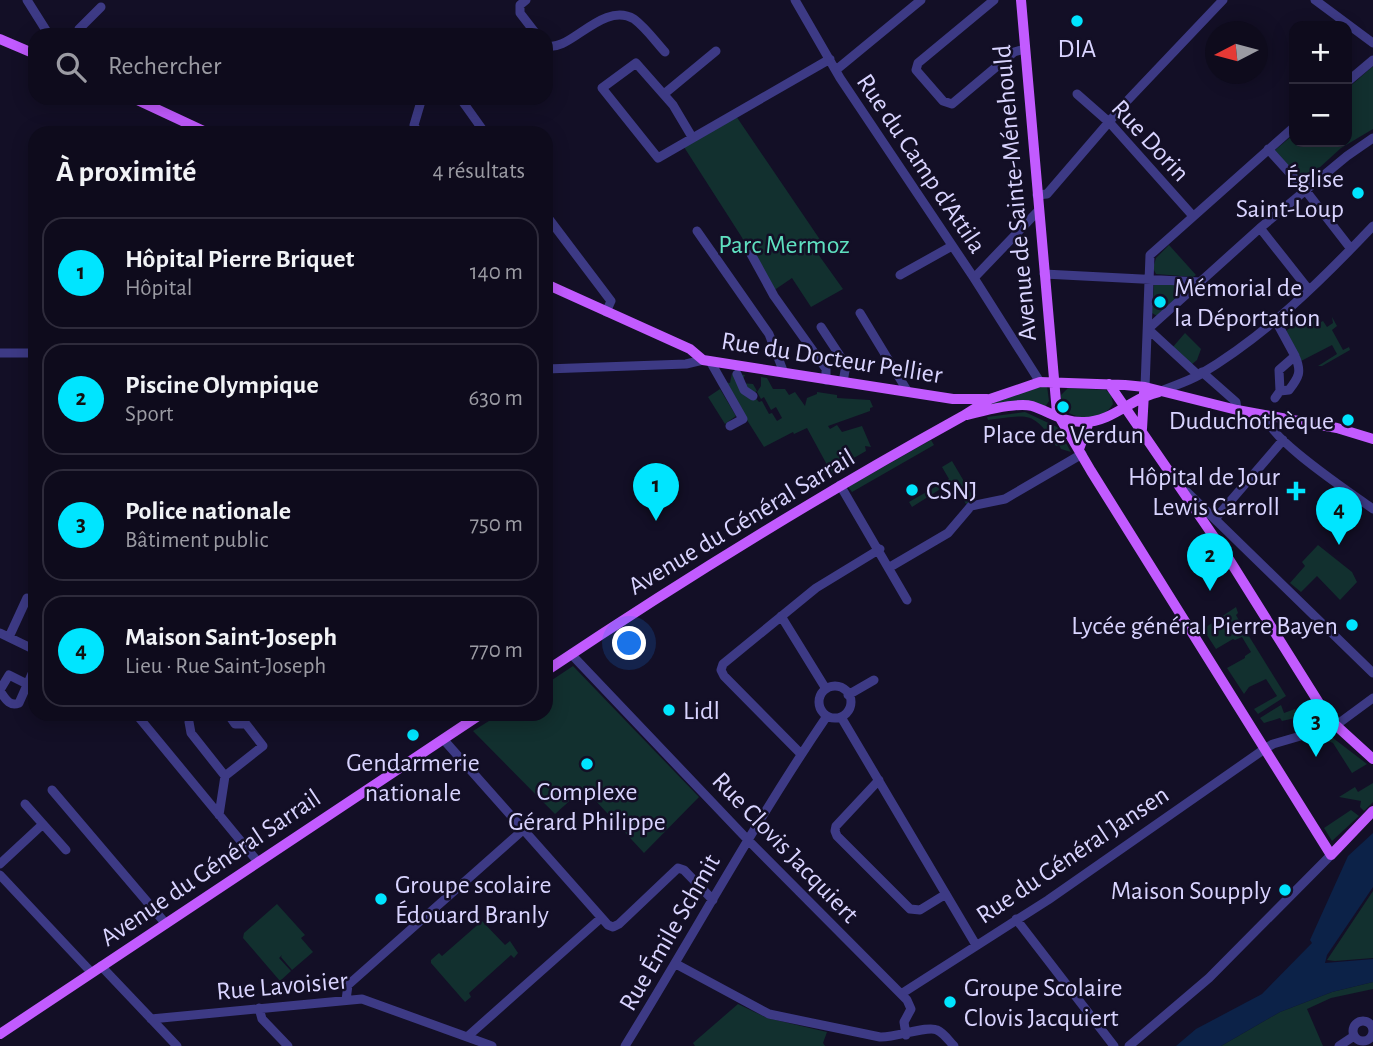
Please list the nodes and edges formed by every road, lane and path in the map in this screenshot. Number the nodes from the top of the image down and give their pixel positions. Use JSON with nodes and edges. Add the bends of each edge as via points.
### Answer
{"nodes":[{"id":1,"x":27,"y":0,"type":"edge"},
{"id":2,"x":526,"y":0,"type":"edge"},
{"id":3,"x":795,"y":0,"type":"edge"},
{"id":4,"x":921,"y":0,"type":"edge"},
{"id":5,"x":994,"y":0,"type":"edge"},
{"id":6,"x":1021,"y":0,"type":"edge"},
{"id":7,"x":1223,"y":0,"type":"edge"},
{"id":8,"x":1315,"y":0,"type":"edge"},
{"id":9,"x":101,"y":7,"type":"dead end"},
{"id":10,"x":44,"y":28,"type":"edge"},
{"id":11,"x":80,"y":28,"type":"edge"},
{"id":12,"x":532,"y":28,"type":"edge"},
{"id":13,"x":0,"y":39,"type":"edge"},
{"id":14,"x":1373,"y":43,"type":"edge"},
{"id":15,"x":553,"y":46,"type":"edge"},
{"id":16,"x":1025,"y":49,"type":"junction"},
{"id":17,"x":28,"y":51,"type":"edge"},
{"id":18,"x":716,"y":51,"type":"dead end"},
{"id":19,"x":665,"y":52,"type":"dead end"},
{"id":20,"x":830,"y":59,"type":"junction"},
{"id":21,"x":1373,"y":60,"type":"edge"},
{"id":22,"x":836,"y":70,"type":"junction"},
{"id":23,"x":1352,"y":78,"type":"edge"},
{"id":24,"x":664,"y":94,"type":"junction"},
{"id":25,"x":1077,"y":94,"type":"dead end"},
{"id":26,"x":148,"y":105,"type":"edge"},
{"id":27,"x":420,"y":105,"type":"edge"},
{"id":28,"x":465,"y":105,"type":"edge"},
{"id":29,"x":1110,"y":123,"type":"junction"},
{"id":30,"x":193,"y":126,"type":"edge"},
{"id":31,"x":414,"y":126,"type":"edge"},
{"id":32,"x":480,"y":126,"type":"edge"},
{"id":33,"x":1289,"y":131,"type":"edge"},
{"id":34,"x":692,"y":137,"type":"junction"},
{"id":35,"x":1373,"y":138,"type":"edge"},
{"id":36,"x":1268,"y":149,"type":"junction"},
{"id":37,"x":1306,"y":191,"type":"junction"},
{"id":38,"x":1037,"y":195,"type":"junction"},
{"id":39,"x":1038,"y":211,"type":"junction"},
{"id":40,"x":1192,"y":216,"type":"junction"},
{"id":41,"x":553,"y":224,"type":"edge"},
{"id":42,"x":1373,"y":226,"type":"edge"},
{"id":43,"x":1260,"y":228,"type":"junction"},
{"id":44,"x":697,"y":231,"type":"dead end"},
{"id":45,"x":952,"y":246,"type":"junction"},
{"id":46,"x":1351,"y":249,"type":"junction"},
{"id":47,"x":751,"y":254,"type":"dead end"},
{"id":48,"x":1044,"y":274,"type":"junction"},
{"id":49,"x":900,"y":275,"type":"dead end"},
{"id":50,"x":975,"y":278,"type":"junction"},
{"id":51,"x":1148,"y":278,"type":"junction"},
{"id":52,"x":1200,"y":282,"type":"junction"},
{"id":53,"x":553,"y":287,"type":"edge"},
{"id":54,"x":1310,"y":290,"type":"junction"},
{"id":55,"x":606,"y":312,"type":"junction"},
{"id":56,"x":860,"y":313,"type":"dead end"},
{"id":57,"x":1276,"y":321,"type":"junction"},
{"id":58,"x":821,"y":327,"type":"dead end"},
{"id":59,"x":1148,"y":329,"type":"junction"},
{"id":60,"x":0,"y":353,"type":"edge"},
{"id":61,"x":28,"y":353,"type":"edge"},
{"id":62,"x":1296,"y":356,"type":"junction"},
{"id":63,"x":707,"y":360,"type":"junction"},
{"id":64,"x":553,"y":369,"type":"edge"},
{"id":65,"x":784,"y":373,"type":"junction"},
{"id":66,"x":737,"y":374,"type":"dead end"},
{"id":67,"x":1200,"y":374,"type":"junction"},
{"id":68,"x":827,"y":380,"type":"junction"},
{"id":69,"x":843,"y":382,"type":"junction"},
{"id":70,"x":1040,"y":382,"type":"junction"},
{"id":71,"x":1053,"y":382,"type":"junction"},
{"id":72,"x":1109,"y":384,"type":"junction"},
{"id":73,"x":1144,"y":391,"type":"junction"},
{"id":74,"x":908,"y":392,"type":"junction"},
{"id":75,"x":1159,"y":392,"type":"junction"},
{"id":76,"x":753,"y":396,"type":"dead end"},
{"id":77,"x":953,"y":399,"type":"junction"},
{"id":78,"x":990,"y":399,"type":"junction"},
{"id":79,"x":977,"y":408,"type":"junction"},
{"id":80,"x":1124,"y":408,"type":"junction"},
{"id":81,"x":1237,"y":410,"type":"junction"},
{"id":82,"x":1266,"y":415,"type":"junction"},
{"id":83,"x":1060,"y":419,"type":"junction"},
{"id":84,"x":1089,"y":422,"type":"junction"},
{"id":85,"x":730,"y":426,"type":"dead end"},
{"id":86,"x":1142,"y":430,"type":"junction"},
{"id":87,"x":1373,"y":439,"type":"edge"},
{"id":88,"x":1283,"y":440,"type":"junction"},
{"id":89,"x":1081,"y":452,"type":"junction"},
{"id":90,"x":1176,"y":481,"type":"junction"},
{"id":91,"x":840,"y":485,"type":"junction"},
{"id":92,"x":1373,"y":509,"type":"edge"},
{"id":93,"x":1215,"y":519,"type":"junction"},
{"id":94,"x":1237,"y":541,"type":"junction"},
{"id":95,"x":880,"y":549,"type":"junction"},
{"id":96,"x":1225,"y":553,"type":"junction"},
{"id":97,"x":890,"y":567,"type":"junction"},
{"id":98,"x":27,"y":598,"type":"dead end"},
{"id":99,"x":907,"y":600,"type":"dead end"},
{"id":100,"x":781,"y":616,"type":"junction"},
{"id":101,"x":4,"y":635,"type":"edge"},
{"id":102,"x":28,"y":646,"type":"edge"},
{"id":103,"x":571,"y":654,"type":"junction"},
{"id":104,"x":553,"y":666,"type":"edge"},
{"id":105,"x":1373,"y":673,"type":"edge"},
{"id":106,"x":874,"y":680,"type":"dead end"},
{"id":107,"x":27,"y":684,"type":"joint"},
{"id":108,"x":826,"y":689,"type":"junction"},
{"id":109,"x":0,"y":691,"type":"edge"},
{"id":110,"x":848,"y":695,"type":"junction"},
{"id":111,"x":1373,"y":698,"type":"edge"},
{"id":112,"x":827,"y":716,"type":"junction"},
{"id":113,"x":841,"y":717,"type":"junction"},
{"id":114,"x":142,"y":721,"type":"edge"},
{"id":115,"x":233,"y":721,"type":"edge"},
{"id":116,"x":470,"y":721,"type":"edge"},
{"id":117,"x":189,"y":723,"type":"dead end"},
{"id":118,"x":1335,"y":726,"type":"junction"},
{"id":119,"x":443,"y":739,"type":"junction"},
{"id":120,"x":1266,"y":748,"type":"junction"},
{"id":121,"x":801,"y":754,"type":"junction"},
{"id":122,"x":1373,"y":758,"type":"edge"},
{"id":123,"x":225,"y":776,"type":"junction"},
{"id":124,"x":878,"y":780,"type":"junction"},
{"id":125,"x":52,"y":790,"type":"dead end"},
{"id":126,"x":25,"y":804,"type":"dead end"},
{"id":127,"x":1373,"y":811,"type":"edge"},
{"id":128,"x":219,"y":815,"type":"junction"},
{"id":129,"x":43,"y":824,"type":"junction"},
{"id":130,"x":523,"y":830,"type":"junction"},
{"id":131,"x":747,"y":839,"type":"junction"},
{"id":132,"x":66,"y":850,"type":"dead end"},
{"id":133,"x":1332,"y":855,"type":"junction"},
{"id":134,"x":258,"y":862,"type":"junction"},
{"id":135,"x":0,"y":864,"type":"edge"},
{"id":136,"x":0,"y":875,"type":"edge"},
{"id":137,"x":946,"y":894,"type":"junction"},
{"id":138,"x":712,"y":900,"type":"junction"},
{"id":139,"x":601,"y":918,"type":"junction"},
{"id":140,"x":1016,"y":919,"type":"junction"},
{"id":141,"x":166,"y":924,"type":"junction"},
{"id":142,"x":976,"y":944,"type":"junction"},
{"id":143,"x":676,"y":964,"type":"junction"},
{"id":144,"x":96,"y":969,"type":"junction"},
{"id":145,"x":901,"y":994,"type":"junction"},
{"id":146,"x":346,"y":1000,"type":"junction"},
{"id":147,"x":258,"y":1008,"type":"junction"},
{"id":148,"x":151,"y":1019,"type":"junction"},
{"id":149,"x":0,"y":1034,"type":"edge"},
{"id":150,"x":906,"y":1035,"type":"junction"},
{"id":151,"x":1354,"y":1036,"type":"junction"},
{"id":152,"x":467,"y":1037,"type":"junction"},
{"id":153,"x":1372,"y":1038,"type":"edge"},
{"id":154,"x":177,"y":1046,"type":"edge"},
{"id":155,"x":288,"y":1046,"type":"edge"},
{"id":156,"x":492,"y":1046,"type":"edge"},
{"id":157,"x":626,"y":1046,"type":"edge"},
{"id":158,"x":954,"y":1046,"type":"edge"},
{"id":159,"x":1114,"y":1046,"type":"edge"},
{"id":160,"x":1129,"y":1046,"type":"edge"},
{"id":161,"x":1339,"y":1046,"type":"edge"}],
"edges":[{"from":1,"to":10,"type":"street"},
{"from":2,"to":12,"type":"street","via":[[520,13]]},
{"from":3,"to":20,"type":"street","name":"Rue du Camp d'Attila"},
{"from":4,"to":22,"type":"street"},
{"from":5,"to":16,"type":"street","via":[[918,63],[916,70],[943,101],[953,104],[1014,52]]},
{"from":6,"to":16,"type":"main road","name":"Avenue de Sainte-Ménehould"},
{"from":7,"to":29,"type":"street"},
{"from":8,"to":14,"type":"street"},
{"from":9,"to":11,"type":"street"},
{"from":13,"to":17,"type":"main road"},
{"from":15,"to":19,"type":"street","via":[[615,13],[634,18]]},
{"from":16,"to":38,"type":"main road","name":"Avenue de Sainte-Ménehould"},
{"from":18,"to":24,"type":"street"},
{"from":20,"to":22,"type":"street","name":"Rue du Camp d'Attila"},
{"from":20,"to":34,"type":"street"},
{"from":21,"to":23,"type":"street"},
{"from":22,"to":45,"type":"street","name":"Rue du Camp d'Attila"},
{"from":24,"to":34,"type":"street"},
{"from":24,"to":34,"type":"street","via":[[635,63],[602,88],[658,158]]},
{"from":25,"to":29,"type":"street","name":"Rue Dorin"},
{"from":26,"to":30,"type":"main road"},
{"from":27,"to":31,"type":"street"},
{"from":28,"to":32,"type":"street"},
{"from":29,"to":38,"type":"street","via":[[1046,194]]},
{"from":29,"to":40,"type":"street","name":"Rue Dorin"},
{"from":33,"to":36,"type":"street"},
{"from":35,"to":37,"type":"street"},
{"from":36,"to":37,"type":"street"},
{"from":36,"to":40,"type":"street"},
{"from":37,"to":43,"type":"street"},
{"from":37,"to":46,"type":"street"},
{"from":38,"to":39,"type":"main road","name":"Avenue de Sainte-Ménehould"},
{"from":39,"to":48,"type":"main road","name":"Avenue de Sainte-Ménehould"},
{"from":39,"to":50,"type":"street"},
{"from":40,"to":51,"type":"street","via":[[1150,255]]},
{"from":41,"to":55,"type":"street","via":[[611,301]]},
{"from":42,"to":46,"type":"street"},
{"from":43,"to":52,"type":"street"},
{"from":43,"to":54,"type":"street"},
{"from":44,"to":65,"type":"street","via":[[769,334]]},
{"from":45,"to":49,"type":"street"},
{"from":45,"to":50,"type":"street","name":"Rue du Camp d'Attila"},
{"from":46,"to":54,"type":"street"},
{"from":47,"to":68,"type":"street","via":[[774,296],[826,369]]},
{"from":48,"to":51,"type":"street"},
{"from":48,"to":71,"type":"main road","name":"Avenue de Sainte-Ménehould"},
{"from":50,"to":70,"type":"street","name":"Rue du Camp d'Attila"},
{"from":51,"to":52,"type":"street"},
{"from":51,"to":59,"type":"street"},
{"from":52,"to":59,"type":"street"},
{"from":53,"to":55,"type":"main road"},
{"from":54,"to":57,"type":"street"},
{"from":55,"to":63,"type":"main road"},
{"from":56,"to":74,"type":"street"},
{"from":57,"to":62,"type":"street"},
{"from":57,"to":67,"type":"street"},
{"from":58,"to":69,"type":"street","via":[[846,366]]},
{"from":59,"to":67,"type":"street"},
{"from":59,"to":73,"type":"street"},
{"from":60,"to":61,"type":"street"},
{"from":62,"to":62,"type":"street","via":[[1279,370],[1278,395],[1299,377]]},
{"from":63,"to":64,"type":"street"},
{"from":63,"to":65,"type":"main road","name":"Rue du Docteur Pellier"},
{"from":63,"to":85,"type":"street","via":[[743,419]]},
{"from":65,"to":68,"type":"main road","name":"Rue du Docteur Pellier"},
{"from":66,"to":76,"type":"street","via":[[744,390]]},
{"from":67,"to":75,"type":"street"},
{"from":67,"to":81,"type":"street","via":[[1236,402]]},
{"from":68,"to":69,"type":"main road","name":"Rue du Docteur Pellier"},
{"from":69,"to":74,"type":"main road","name":"Rue du Docteur Pellier"},
{"from":70,"to":71,"type":"main road"},
{"from":70,"to":78,"type":"main road"},
{"from":71,"to":72,"type":"main road"},
{"from":71,"to":83,"type":"main road"},
{"from":72,"to":73,"type":"main road"},
{"from":72,"to":80,"type":"main road"},
{"from":73,"to":75,"type":"main road"},
{"from":73,"to":80,"type":"main road"},
{"from":73,"to":86,"type":"main road"},
{"from":74,"to":77,"type":"main road","name":"Rue du Docteur Pellier"},
{"from":75,"to":81,"type":"main road"},
{"from":77,"to":78,"type":"main road","name":"Rue du Docteur Pellier"},
{"from":77,"to":79,"type":"main road","name":"Rue du Docteur Pellier"},
{"from":78,"to":79,"type":"main road"},
{"from":79,"to":83,"type":"main road","via":[[1026,405]]},
{"from":79,"to":91,"type":"main road","name":"Avenue du Général Sarrail"},
{"from":80,"to":84,"type":"main road"},
{"from":80,"to":86,"type":"main road"},
{"from":81,"to":82,"type":"main road"},
{"from":82,"to":87,"type":"main road"},
{"from":82,"to":88,"type":"street","via":[[1267,425]]},
{"from":83,"to":84,"type":"main road"},
{"from":83,"to":89,"type":"main road"},
{"from":84,"to":89,"type":"main road"},
{"from":86,"to":90,"type":"main road"},
{"from":88,"to":92,"type":"street"},
{"from":88,"to":93,"type":"street"},
{"from":89,"to":97,"type":"street","via":[[1004,499],[971,506],[948,533]]},
{"from":89,"to":120,"type":"main road"},
{"from":90,"to":93,"type":"street"},
{"from":90,"to":96,"type":"main road"},
{"from":91,"to":95,"type":"street"},
{"from":91,"to":103,"type":"main road","name":"Avenue du Général Sarrail"},
{"from":93,"to":94,"type":"street"},
{"from":94,"to":96,"type":"street"},
{"from":94,"to":105,"type":"street"},
{"from":95,"to":97,"type":"street"},
{"from":95,"to":100,"type":"street","via":[[816,587]]},
{"from":96,"to":118,"type":"main road"},
{"from":97,"to":99,"type":"street"},
{"from":98,"to":101,"type":"street"},
{"from":100,"to":108,"type":"street"},
{"from":100,"to":121,"type":"street","via":[[721,670]]},
{"from":101,"to":102,"type":"street"},
{"from":103,"to":104,"type":"main road","name":"Avenue du Général Sarrail"},
{"from":103,"to":131,"type":"street","name":"Rue Clovis Jacquiert"},
{"from":106,"to":110,"type":"street"},
{"from":107,"to":109,"type":"street","via":[[9,675]]},
{"from":107,"to":109,"type":"street","via":[[15,705]]},
{"from":108,"to":110,"type":"street","via":[[838,687]]},
{"from":108,"to":112,"type":"street","via":[[819,703]]},
{"from":110,"to":113,"type":"street","via":[[849,710]]},
{"from":111,"to":118,"type":"street"},
{"from":112,"to":113,"type":"street"},
{"from":112,"to":121,"type":"street","name":"Rue Émile Schmit"},
{"from":113,"to":124,"type":"street"},
{"from":114,"to":128,"type":"street"},
{"from":115,"to":123,"type":"street","via":[[246,724],[263,746]]},
{"from":116,"to":119,"type":"main road","name":"Avenue du Général Sarrail"},
{"from":117,"to":123,"type":"street","via":[[191,733]]},
{"from":118,"to":120,"type":"street","name":"Rue du Général Jansen"},
{"from":118,"to":122,"type":"main road"},
{"from":119,"to":130,"type":"street"},
{"from":119,"to":134,"type":"main road","name":"Avenue du Général Sarrail"},
{"from":120,"to":133,"type":"main road"},
{"from":120,"to":140,"type":"street","name":"Rue du Général Jansen"},
{"from":121,"to":131,"type":"street","name":"Rue Émile Schmit"},
{"from":123,"to":128,"type":"street"},
{"from":124,"to":137,"type":"street"},
{"from":124,"to":137,"type":"street","via":[[836,826],[837,836],[910,909],[916,912]]},
{"from":125,"to":141,"type":"street"},
{"from":126,"to":129,"type":"street"},
{"from":127,"to":133,"type":"main road"},
{"from":128,"to":134,"type":"street"},
{"from":129,"to":132,"type":"street"},
{"from":129,"to":135,"type":"street"},
{"from":130,"to":139,"type":"street"},
{"from":130,"to":146,"type":"street","via":[[348,985]]},
{"from":131,"to":138,"type":"street","name":"Rue Émile Schmit"},
{"from":131,"to":145,"type":"street","name":"Rue Clovis Jacquiert"},
{"from":133,"to":160,"type":"street","via":[[1209,978]]},
{"from":134,"to":141,"type":"main road","name":"Avenue du Général Sarrail"},
{"from":136,"to":144,"type":"street"},
{"from":137,"to":142,"type":"street"},
{"from":138,"to":139,"type":"street","via":[[678,868],[615,926]]},
{"from":138,"to":143,"type":"street","name":"Rue Émile Schmit"},
{"from":139,"to":152,"type":"street"},
{"from":140,"to":142,"type":"street","name":"Rue du Général Jansen"},
{"from":140,"to":159,"type":"street"},
{"from":141,"to":144,"type":"main road","name":"Avenue du Général Sarrail"},
{"from":142,"to":145,"type":"street","name":"Rue du Général Jansen"},
{"from":143,"to":150,"type":"street","via":[[769,1014],[880,1037]]},
{"from":143,"to":157,"type":"street","name":"Rue Émile Schmit"},
{"from":144,"to":148,"type":"street"},
{"from":144,"to":149,"type":"main road","name":"Avenue du Général Sarrail"},
{"from":145,"to":150,"type":"street","via":[[911,1009],[904,1022]]},
{"from":146,"to":147,"type":"street","name":"Rue Lavoisier"},
{"from":146,"to":152,"type":"street","name":"Rue Lavoisier","via":[[372,1001]]},
{"from":147,"to":148,"type":"street","name":"Rue Lavoisier"},
{"from":147,"to":155,"type":"street","via":[[262,1019]]},
{"from":148,"to":154,"type":"street"},
{"from":150,"to":158,"type":"street","via":[[935,1029]]},
{"from":151,"to":153,"type":"street","via":[[1361,1041]]},
{"from":151,"to":153,"type":"street","via":[[1354,1026],[1363,1021],[1370,1023]]},
{"from":151,"to":161,"type":"street"},
{"from":152,"to":156,"type":"street","name":"Rue Lavoisier"}]}
